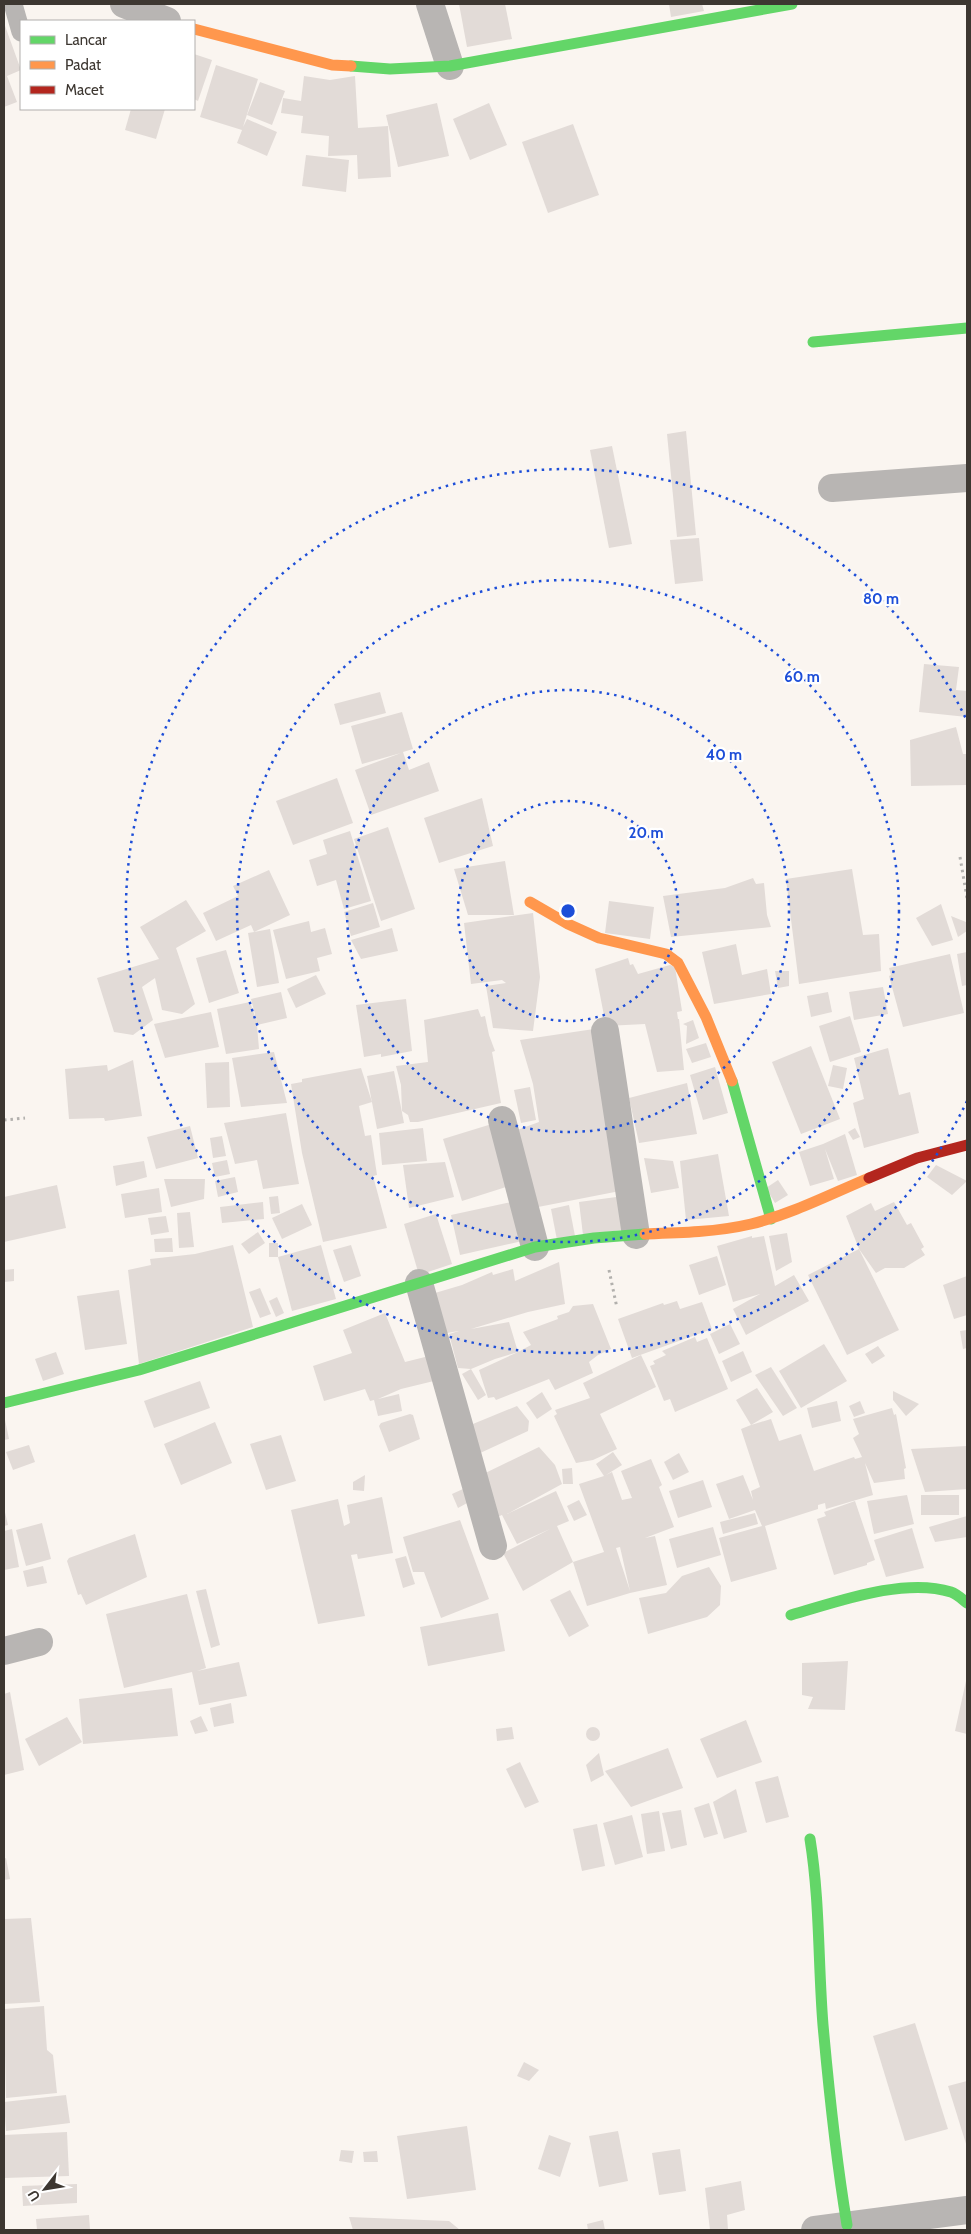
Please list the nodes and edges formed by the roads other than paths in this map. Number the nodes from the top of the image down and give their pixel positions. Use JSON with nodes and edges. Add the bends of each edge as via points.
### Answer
{"nodes":[{"id":1,"x":13,"y":4,"type":"edge"},
{"id":2,"x":124,"y":4,"type":"edge"},
{"id":3,"x":430,"y":4,"type":"edge"},
{"id":4,"x":792,"y":4,"type":"edge"},
{"id":5,"x":164,"y":20,"type":"edge"},
{"id":6,"x":20,"y":28,"type":"edge"},
{"id":7,"x":195,"y":29,"type":"edge"},
{"id":8,"x":450,"y":66,"type":"junction"},
{"id":9,"x":967,"y":328,"type":"edge"},
{"id":10,"x":813,"y":342,"type":"dead end"},
{"id":11,"x":967,"y":478,"type":"edge"},
{"id":12,"x":832,"y":488,"type":"dead end"},
{"id":13,"x":530,"y":902,"type":"dead end"},
{"id":14,"x":605,"y":1031,"type":"dead end"},
{"id":15,"x":502,"y":1120,"type":"dead end"},
{"id":16,"x":967,"y":1145,"type":"edge"},
{"id":17,"x":771,"y":1219,"type":"junction"},
{"id":18,"x":636,"y":1235,"type":"junction"},
{"id":19,"x":535,"y":1246,"type":"junction"},
{"id":20,"x":419,"y":1283,"type":"junction"},
{"id":21,"x":4,"y":1402,"type":"edge"},
{"id":22,"x":493,"y":1546,"type":"dead end"},
{"id":23,"x":967,"y":1603,"type":"edge"},
{"id":24,"x":791,"y":1615,"type":"dead end"},
{"id":25,"x":39,"y":1642,"type":"dead end"},
{"id":26,"x":4,"y":1651,"type":"edge"},
{"id":27,"x":810,"y":1839,"type":"dead end"},
{"id":28,"x":967,"y":2210,"type":"edge"},
{"id":29,"x":847,"y":2225,"type":"junction"},
{"id":30,"x":815,"y":2230,"type":"edge"}],
"edges":[{"from":1,"to":6,"type":"lane"},
{"from":2,"to":5,"type":"street"},
{"from":3,"to":8,"type":"street"},
{"from":4,"to":8,"type":"street"},
{"from":7,"to":8,"type":"street","via":[[332,65],[390,69]]},
{"from":9,"to":10,"type":"street"},
{"from":11,"to":12,"type":"street"},
{"from":13,"to":17,"type":"street","via":[[599,938],[666,954],[678,963],[706,1016],[729,1071]]},
{"from":14,"to":18,"type":"street"},
{"from":15,"to":19,"type":"street"},
{"from":16,"to":17,"type":"street","via":[[908,1162]]},
{"from":17,"to":18,"type":"street","via":[[718,1229]]},
{"from":18,"to":19,"type":"street"},
{"from":19,"to":20,"type":"street"},
{"from":20,"to":21,"type":"street","via":[[138,1370]]},
{"from":20,"to":22,"type":"street"},
{"from":23,"to":24,"type":"street","via":[[961,1595],[941,1590],[902,1590],[874,1592]]},
{"from":25,"to":26,"type":"street"},
{"from":27,"to":29,"type":"street","via":[[815,1871],[822,2024]]},
{"from":28,"to":29,"type":"street"},
{"from":29,"to":30,"type":"street"}]}
